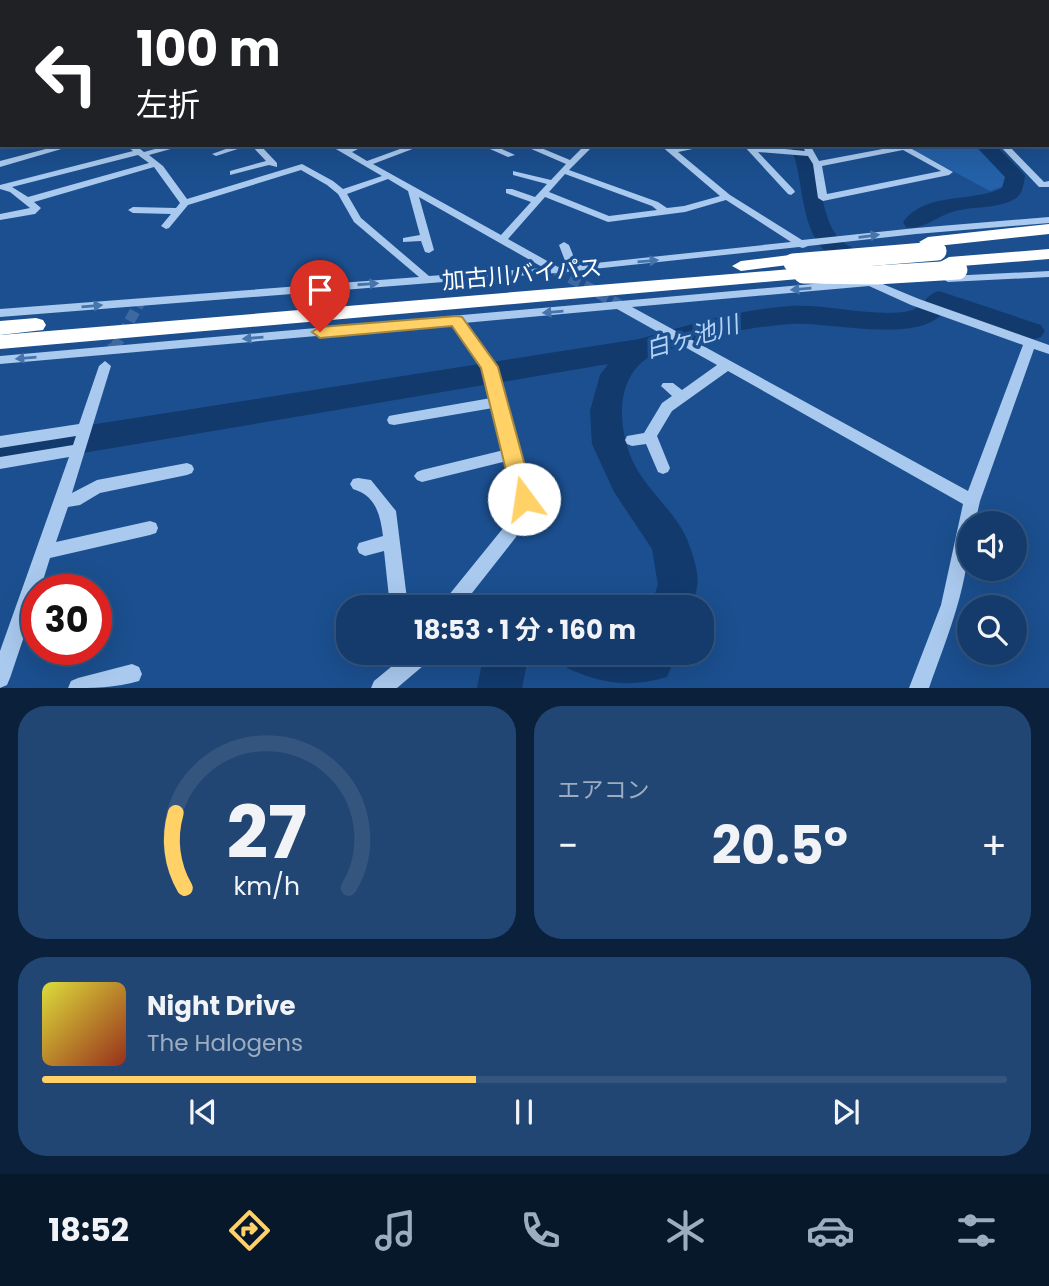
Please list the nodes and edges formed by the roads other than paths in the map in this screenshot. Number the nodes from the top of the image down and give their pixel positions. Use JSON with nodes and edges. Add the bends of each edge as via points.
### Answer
{"nodes":[{"id":1,"x":64,"y":147,"type":"edge"},
{"id":2,"x":133,"y":147,"type":"edge"},
{"id":3,"x":171,"y":147,"type":"edge"},
{"id":4,"x":238,"y":147,"type":"edge"},
{"id":5,"x":258,"y":147,"type":"edge"},
{"id":6,"x":336,"y":147,"type":"edge"},
{"id":7,"x":357,"y":147,"type":"edge"},
{"id":8,"x":413,"y":147,"type":"edge"},
{"id":9,"x":488,"y":147,"type":"edge"},
{"id":10,"x":525,"y":147,"type":"edge"},
{"id":11,"x":530,"y":147,"type":"edge"},
{"id":12,"x":588,"y":147,"type":"edge"},
{"id":13,"x":748,"y":147,"type":"edge"},
{"id":14,"x":807,"y":147,"type":"edge"},
{"id":15,"x":909,"y":147,"type":"edge"},
{"id":16,"x":1005,"y":147,"type":"edge"},
{"id":17,"x":668,"y":148,"type":"edge"},
{"id":18,"x":905,"y":148,"type":"junction"},
{"id":19,"x":345,"y":152,"type":"junction"},
{"id":20,"x":142,"y":153,"type":"junction"},
{"id":21,"x":216,"y":153,"type":"dead end"},
{"id":22,"x":812,"y":154,"type":"junction"},
{"id":23,"x":273,"y":159,"type":"junction"},
{"id":24,"x":571,"y":163,"type":"junction"},
{"id":25,"x":0,"y":164,"type":"edge"},
{"id":26,"x":156,"y":164,"type":"junction"},
{"id":27,"x":366,"y":164,"type":"junction"},
{"id":28,"x":817,"y":164,"type":"junction"},
{"id":29,"x":563,"y":171,"type":"junction"},
{"id":30,"x":281,"y":172,"type":"junction"},
{"id":31,"x":233,"y":173,"type":"dead end"},
{"id":32,"x":516,"y":173,"type":"dead end"},
{"id":33,"x":389,"y":176,"type":"junction"},
{"id":34,"x":777,"y":177,"type":"junction"},
{"id":35,"x":790,"y":177,"type":"dead end"},
{"id":36,"x":553,"y":183,"type":"junction"},
{"id":37,"x":1049,"y":184,"type":"edge"},
{"id":38,"x":1,"y":187,"type":"edge"},
{"id":39,"x":412,"y":189,"type":"junction"},
{"id":40,"x":509,"y":191,"type":"dead end"},
{"id":41,"x":791,"y":192,"type":"dead end"},
{"id":42,"x":342,"y":193,"type":"junction"},
{"id":43,"x":540,"y":197,"type":"junction"},
{"id":44,"x":727,"y":197,"type":"junction"},
{"id":45,"x":26,"y":201,"type":"junction"},
{"id":46,"x":182,"y":207,"type":"junction"},
{"id":47,"x":132,"y":210,"type":"dead end"},
{"id":48,"x":666,"y":212,"type":"junction"},
{"id":49,"x":1049,"y":212,"type":"edge"},
{"id":50,"x":0,"y":217,"type":"edge"},
{"id":51,"x":1049,"y":220,"type":"edge"},
{"id":52,"x":988,"y":225,"type":"junction"},
{"id":53,"x":166,"y":226,"type":"dead end"},
{"id":54,"x":1049,"y":229,"type":"edge"},
{"id":55,"x":426,"y":237,"type":"junction"},
{"id":56,"x":503,"y":239,"type":"junction"},
{"id":57,"x":407,"y":240,"type":"dead end"},
{"id":58,"x":1049,"y":242,"type":"edge"},
{"id":59,"x":802,"y":244,"type":"junction"},
{"id":60,"x":564,"y":245,"type":"dead end"},
{"id":61,"x":429,"y":250,"type":"dead end"},
{"id":62,"x":1049,"y":254,"type":"edge"},
{"id":63,"x":943,"y":256,"type":"junction"},
{"id":64,"x":795,"y":265,"type":"junction"},
{"id":65,"x":1049,"y":265,"type":"edge"},
{"id":66,"x":573,"y":268,"type":"junction"},
{"id":67,"x":556,"y":270,"type":"junction"},
{"id":68,"x":1049,"y":274,"type":"edge"},
{"id":69,"x":424,"y":276,"type":"dead end"},
{"id":70,"x":869,"y":283,"type":"junction"},
{"id":71,"x":620,"y":305,"type":"junction"},
{"id":72,"x":0,"y":313,"type":"edge"},
{"id":73,"x":457,"y":321,"type":"junction"},
{"id":74,"x":0,"y":328,"type":"edge"},
{"id":75,"x":0,"y":342,"type":"edge"},
{"id":76,"x":1030,"y":344,"type":"junction"},
{"id":77,"x":1049,"y":350,"type":"edge"},
{"id":78,"x":101,"y":359,"type":"junction"},
{"id":79,"x":0,"y":360,"type":"edge"},
{"id":80,"x":727,"y":365,"type":"junction"},
{"id":81,"x":491,"y":374,"type":"joint"},
{"id":82,"x":668,"y":386,"type":"dead end"},
{"id":83,"x":682,"y":397,"type":"junction"},
{"id":84,"x":498,"y":402,"type":"junction"},
{"id":85,"x":394,"y":419,"type":"dead end"},
{"id":86,"x":84,"y":429,"type":"junction"},
{"id":87,"x":651,"y":438,"type":"junction"},
{"id":88,"x":632,"y":440,"type":"dead end"},
{"id":89,"x":0,"y":442,"type":"edge"},
{"id":90,"x":76,"y":450,"type":"junction"},
{"id":91,"x":512,"y":454,"type":"junction"},
{"id":92,"x":0,"y":463,"type":"edge"},
{"id":93,"x":663,"y":468,"type":"dead end"},
{"id":94,"x":187,"y":469,"type":"dead end"},
{"id":95,"x":422,"y":476,"type":"dead end"},
{"id":96,"x":358,"y":484,"type":"dead end"},
{"id":97,"x":62,"y":501,"type":"junction"},
{"id":98,"x":972,"y":501,"type":"junction"},
{"id":99,"x":150,"y":528,"type":"dead end"},
{"id":100,"x":391,"y":542,"type":"junction"},
{"id":101,"x":365,"y":548,"type":"dead end"},
{"id":102,"x":44,"y":552,"type":"junction"},
{"id":103,"x":398,"y":595,"type":"edge"},
{"id":104,"x":460,"y":595,"type":"edge"},
{"id":105,"x":4,"y":655,"type":"edge"},
{"id":106,"x":402,"y":665,"type":"edge"},
{"id":107,"x":132,"y":674,"type":"dead end"},
{"id":108,"x":0,"y":678,"type":"edge"},
{"id":109,"x":78,"y":688,"type":"edge"},
{"id":110,"x":381,"y":688,"type":"edge"},
{"id":111,"x":919,"y":688,"type":"edge"}],
"edges":[{"from":1,"to":25,"type":"street"},
{"from":2,"to":20,"type":"street"},
{"from":3,"to":20,"type":"street"},
{"from":4,"to":21,"type":"street"},
{"from":5,"to":23,"type":"street"},
{"from":6,"to":19,"type":"street"},
{"from":7,"to":19,"type":"street"},
{"from":8,"to":27,"type":"street"},
{"from":9,"to":10,"type":"street","via":[[507,158]]},
{"from":11,"to":24,"type":"street"},
{"from":12,"to":24,"type":"street"},
{"from":13,"to":22,"type":"street"},
{"from":13,"to":34,"type":"street"},
{"from":14,"to":22,"type":"street"},
{"from":15,"to":18,"type":"street"},
{"from":16,"to":37,"type":"street","via":[[1042,185]]},
{"from":17,"to":44,"type":"street"},
{"from":18,"to":28,"type":"street"},
{"from":18,"to":28,"type":"street","via":[[948,172],[822,198]]},
{"from":19,"to":27,"type":"street"},
{"from":20,"to":26,"type":"street"},
{"from":20,"to":38,"type":"street"},
{"from":22,"to":28,"type":"street"},
{"from":23,"to":30,"type":"street"},
{"from":23,"to":31,"type":"street"},
{"from":24,"to":29,"type":"street"},
{"from":26,"to":45,"type":"street"},
{"from":26,"to":46,"type":"street"},
{"from":27,"to":33,"type":"street"},
{"from":29,"to":36,"type":"street"},
{"from":29,"to":48,"type":"street"},
{"from":30,"to":42,"type":"street","via":[[302,167]]},
{"from":30,"to":46,"type":"street"},
{"from":32,"to":36,"type":"street"},
{"from":33,"to":39,"type":"street"},
{"from":33,"to":42,"type":"street"},
{"from":34,"to":35,"type":"street"},
{"from":34,"to":41,"type":"street"},
{"from":36,"to":43,"type":"street"},
{"from":38,"to":45,"type":"street"},
{"from":39,"to":55,"type":"street"},
{"from":39,"to":56,"type":"street"},
{"from":40,"to":43,"type":"street"},
{"from":42,"to":69,"type":"street","via":[[357,220]]},
{"from":43,"to":48,"type":"street","via":[[608,219]]},
{"from":43,"to":56,"type":"street"},
{"from":44,"to":48,"type":"street"},
{"from":44,"to":59,"type":"street"},
{"from":45,"to":50,"type":"street","via":[[36,208],[32,212]]},
{"from":46,"to":47,"type":"street"},
{"from":46,"to":53,"type":"street"},
{"from":49,"to":52,"type":"street","via":[[988,217]]},
{"from":51,"to":52,"type":"street"},
{"from":59,"to":52,"type":"street","one_way":true},
{"from":54,"to":63,"type":"highway"},
{"from":55,"to":57,"type":"street"},
{"from":55,"to":61,"type":"street"},
{"from":56,"to":67,"type":"street"},
{"from":58,"to":63,"type":"highway","name":"加古川バイパス"},
{"from":66,"to":59,"type":"street","one_way":true},
{"from":59,"to":70,"type":"street"},
{"from":60,"to":66,"type":"street"},
{"from":62,"to":63,"type":"highway","name":"加古川バイパス"},
{"from":63,"to":64,"type":"highway","name":"加古川バイパス","bridge":true},
{"from":63,"to":64,"type":"highway","bridge":true,"via":[[876,275]]},
{"from":63,"to":65,"type":"highway"},
{"from":64,"to":74,"type":"highway","name":"加古川バイパス"},
{"from":64,"to":75,"type":"highway","name":"加古川バイパス"},
{"from":66,"to":67,"type":"street"},
{"from":72,"to":67,"type":"street","one_way":true},
{"from":68,"to":70,"type":"street"},
{"from":70,"to":71,"type":"street","one_way":true},
{"from":70,"to":76,"type":"street"},
{"from":71,"to":73,"type":"street","one_way":true},
{"from":71,"to":80,"type":"street"},
{"from":73,"to":78,"type":"street","one_way":true,"via":[[128,349]]},
{"from":73,"to":81,"type":"street"},
{"from":76,"to":77,"type":"street"},
{"from":76,"to":98,"type":"street"},
{"from":78,"to":79,"type":"street","one_way":true},
{"from":78,"to":86,"type":"street"},
{"from":80,"to":83,"type":"street"},
{"from":80,"to":98,"type":"street"},
{"from":81,"to":84,"type":"street"},
{"from":82,"to":83,"type":"street"},
{"from":83,"to":87,"type":"street","via":[[667,407]]},
{"from":84,"to":85,"type":"street","via":[[412,424]]},
{"from":84,"to":91,"type":"street"},
{"from":86,"to":89,"type":"street"},
{"from":86,"to":90,"type":"street"},
{"from":87,"to":88,"type":"street"},
{"from":87,"to":93,"type":"street"},
{"from":90,"to":92,"type":"street"},
{"from":90,"to":97,"type":"street"},
{"from":91,"to":95,"type":"street"},
{"from":91,"to":104,"type":"street","via":[[524,499],[510,532]]},
{"from":94,"to":97,"type":"street","via":[[162,481],[97,487],[74,500]]},
{"from":96,"to":100,"type":"street","via":[[366,485],[388,511]]},
{"from":97,"to":102,"type":"street"},
{"from":98,"to":111,"type":"street","via":[[950,604]]},
{"from":99,"to":102,"type":"street"},
{"from":100,"to":101,"type":"street"},
{"from":100,"to":103,"type":"street"},
{"from":102,"to":105,"type":"street"},
{"from":105,"to":108,"type":"street"},
{"from":106,"to":110,"type":"street"},
{"from":107,"to":109,"type":"street"}]}
